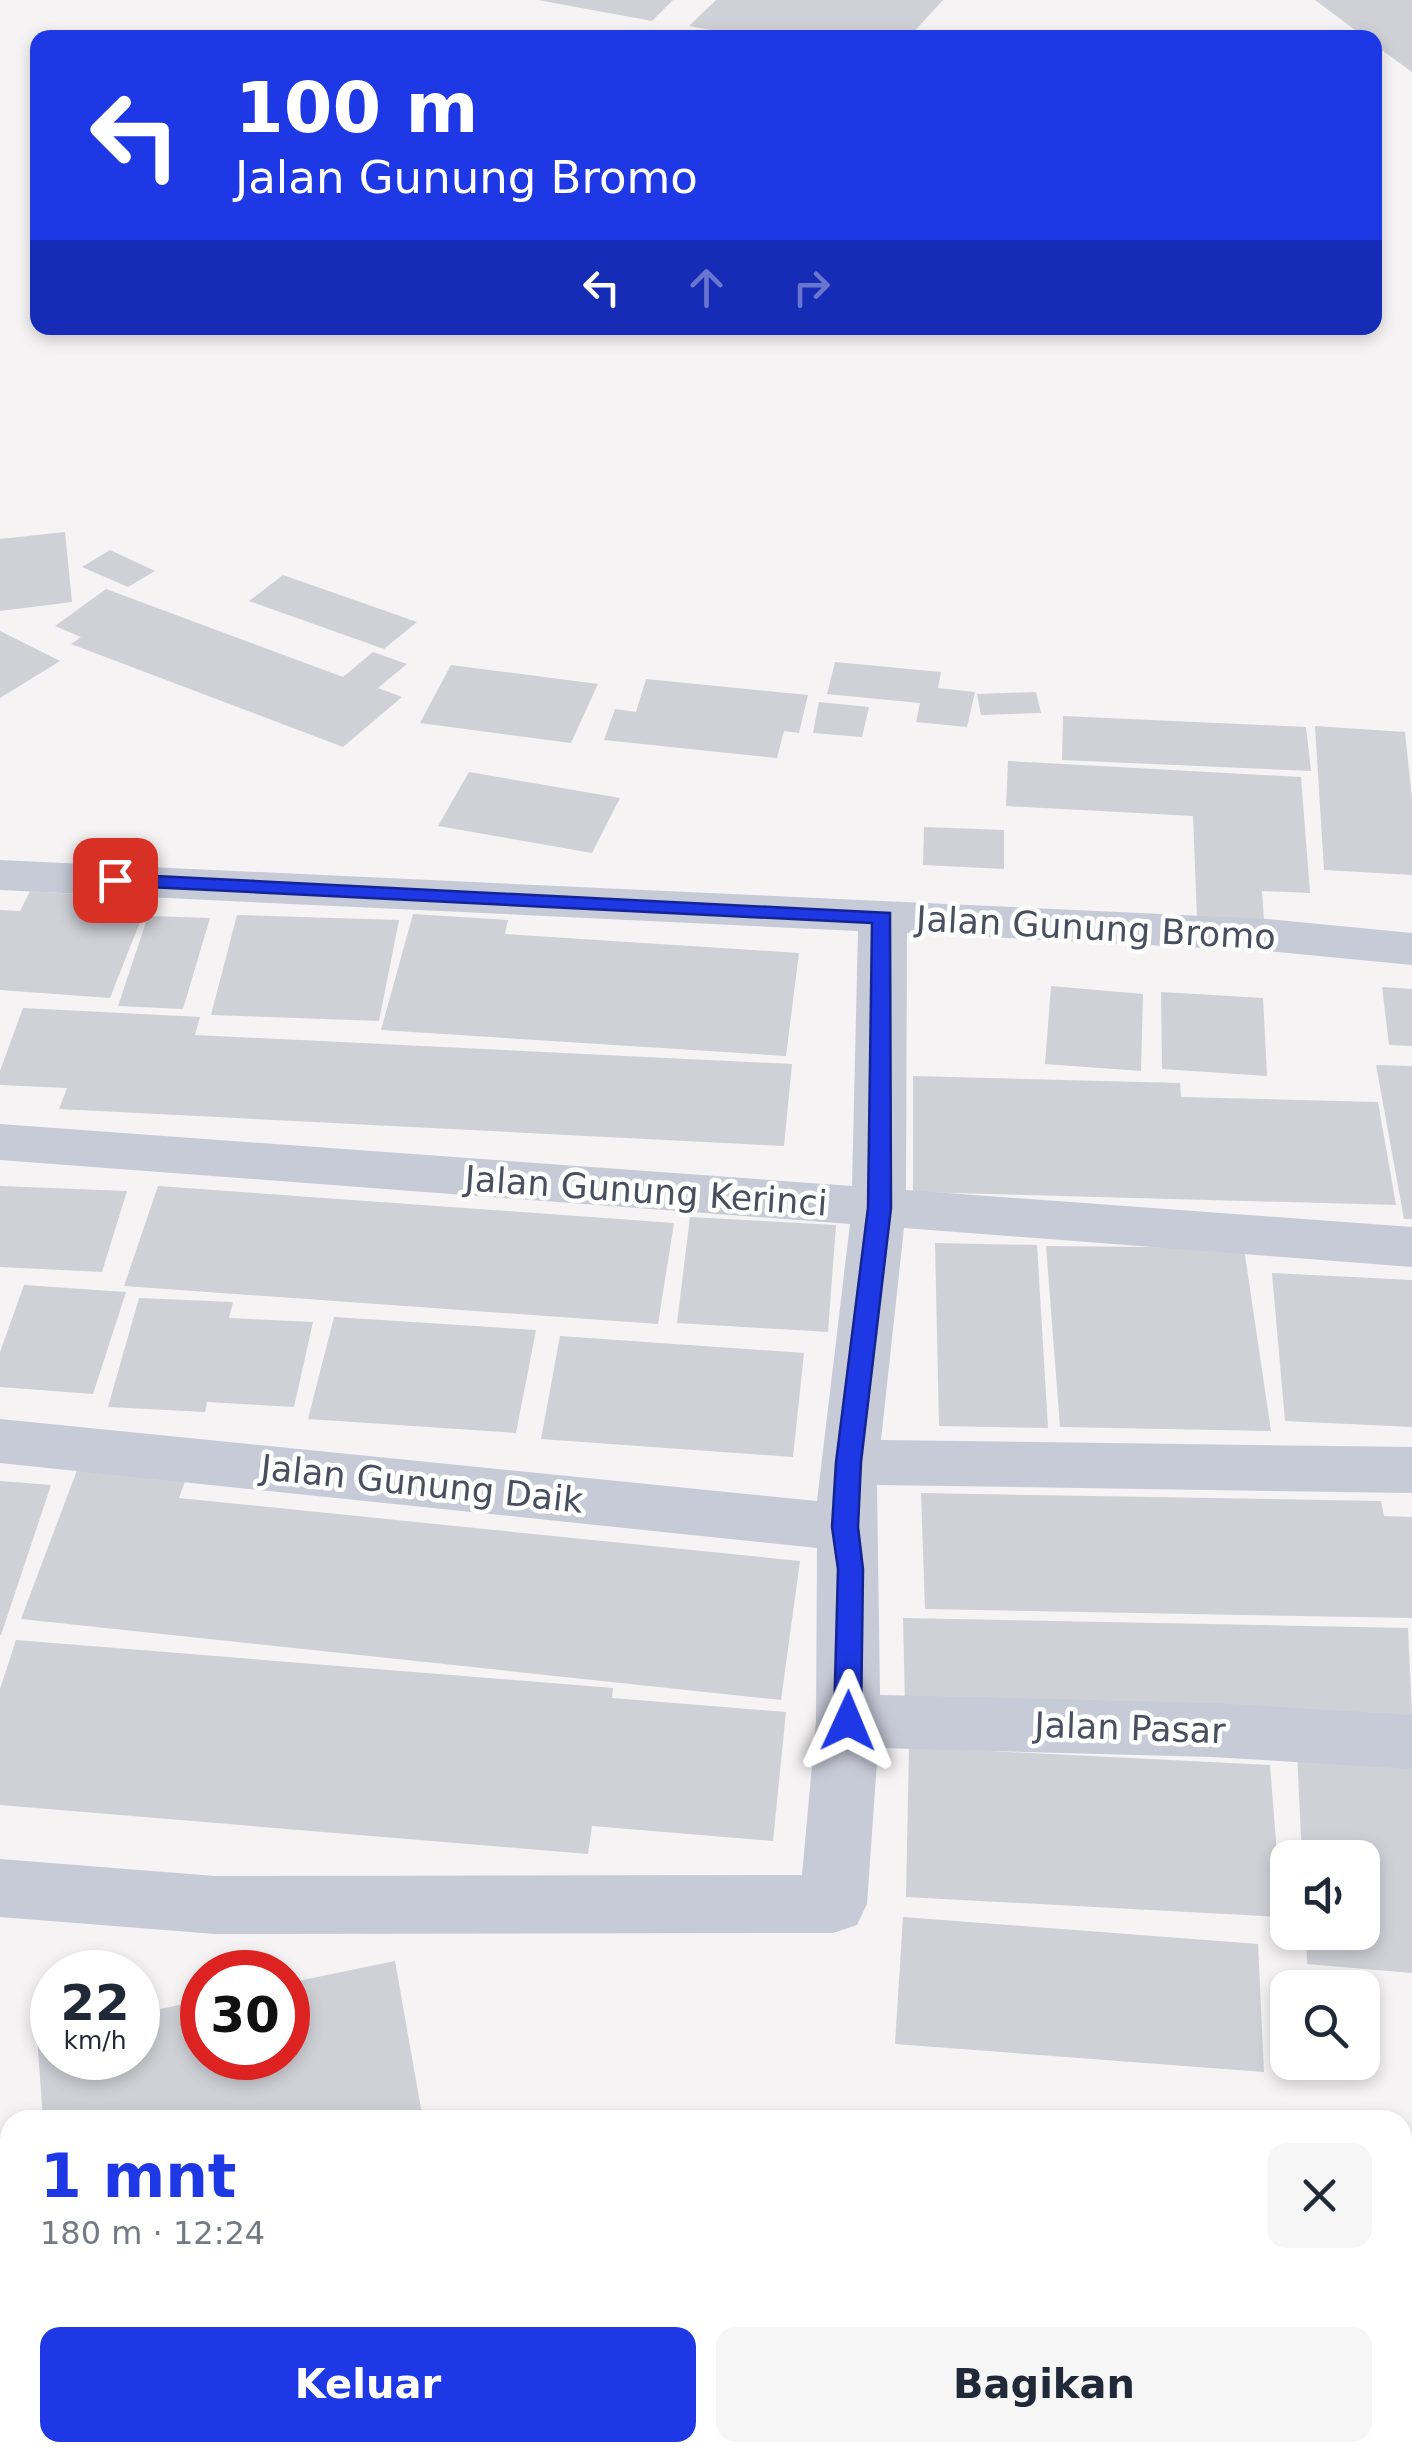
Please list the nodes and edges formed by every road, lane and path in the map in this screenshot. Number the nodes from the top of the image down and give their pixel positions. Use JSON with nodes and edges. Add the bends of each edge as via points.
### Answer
{"nodes":[{"id":1,"x":0,"y":875,"type":"edge"},
{"id":2,"x":883,"y":917,"type":"junction"},
{"id":3,"x":1412,"y":949,"type":"edge"},
{"id":4,"x":0,"y":1142,"type":"edge"},
{"id":5,"x":879,"y":1208,"type":"junction"},
{"id":6,"x":1412,"y":1247,"type":"edge"},
{"id":7,"x":0,"y":1441,"type":"edge"},
{"id":8,"x":849,"y":1462,"type":"junction"},
{"id":9,"x":1412,"y":1470,"type":"edge"},
{"id":10,"x":845,"y":1527,"type":"junction"},
{"id":11,"x":848,"y":1721,"type":"junction"},
{"id":12,"x":1412,"y":1742,"type":"edge"},
{"id":13,"x":0,"y":1888,"type":"edge"}],
"edges":[{"from":1,"to":2,"type":"street","name":"Jalan Gunung Bromo"},
{"from":2,"to":3,"type":"street","name":"Jalan Gunung Bromo","via":[[1268,935]]},
{"from":2,"to":5,"type":"street"},
{"from":4,"to":5,"type":"street","name":"Jalan Gunung Kerinci"},
{"from":5,"to":6,"type":"street","name":"Jalan Gunung Kerinci"},
{"from":5,"to":8,"type":"street"},
{"from":7,"to":10,"type":"street","name":"Jalan Gunung Daik"},
{"from":8,"to":9,"type":"street"},
{"from":8,"to":10,"type":"street"},
{"from":10,"to":11,"type":"street"},
{"from":11,"to":12,"type":"street","name":"Jalan Pasar"},
{"from":11,"to":13,"type":"street","via":[[833,1904],[215,1906]]}]}
